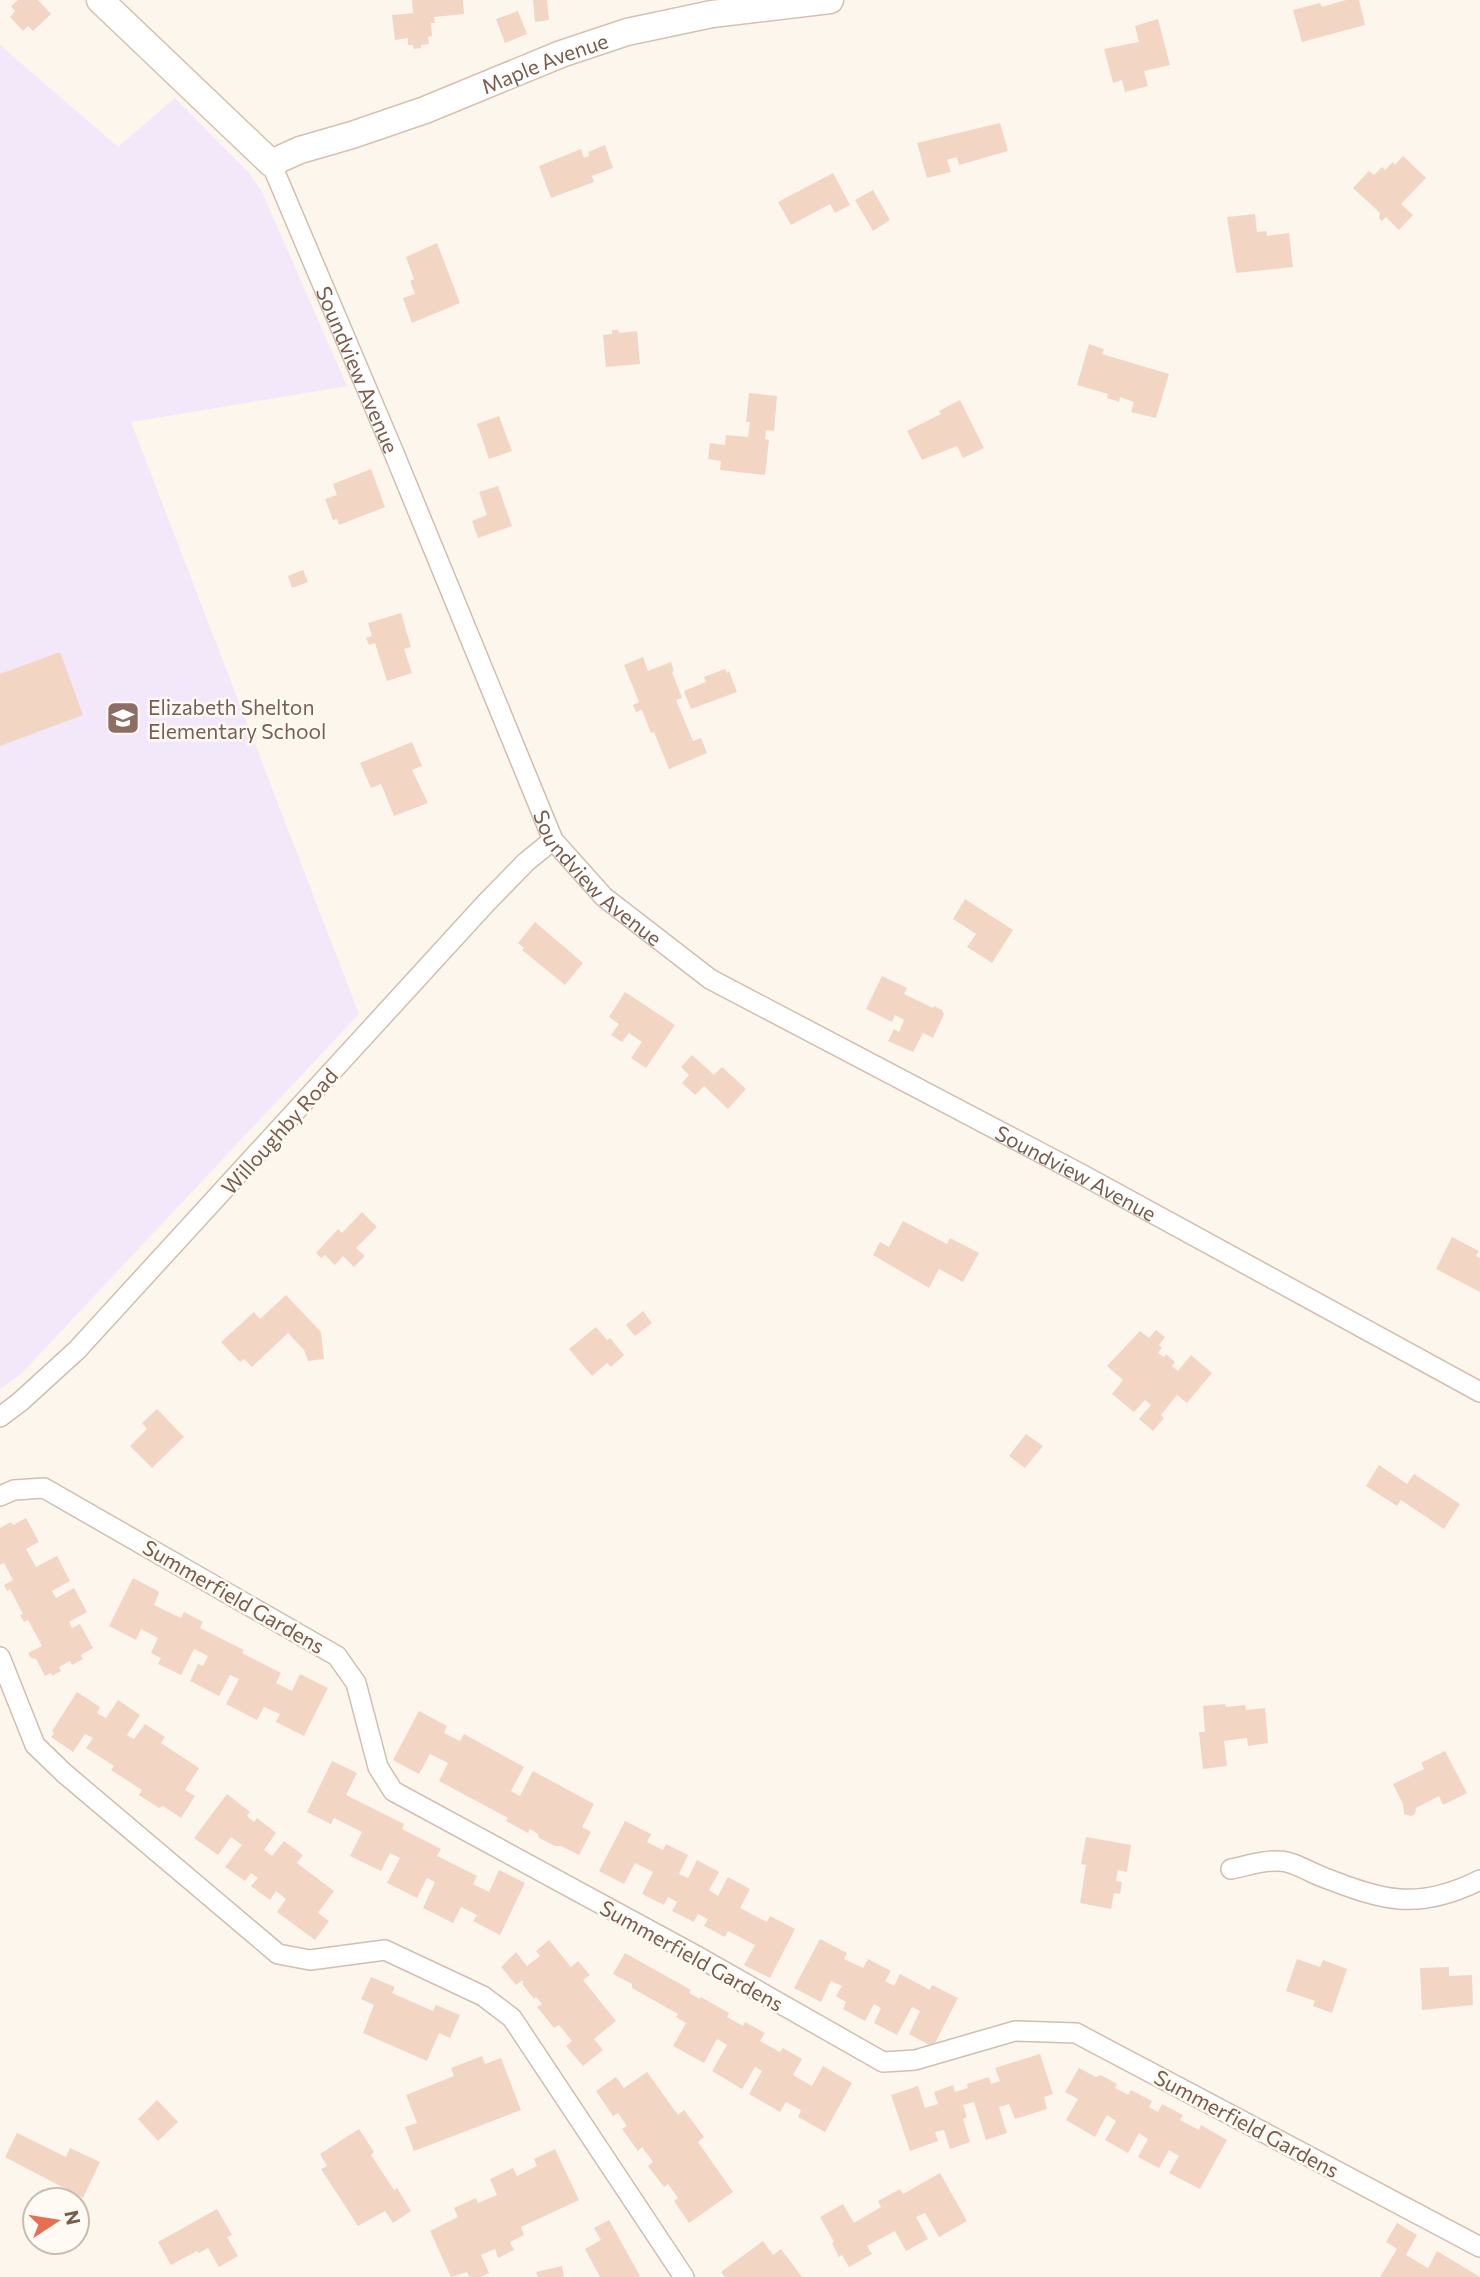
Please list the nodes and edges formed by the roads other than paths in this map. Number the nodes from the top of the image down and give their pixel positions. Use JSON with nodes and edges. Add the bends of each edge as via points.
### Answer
{"nodes":[{"id":1,"x":100,"y":0,"type":"edge"},
{"id":2,"x":830,"y":0,"type":"edge"},
{"id":3,"x":271,"y":163,"type":"junction"},
{"id":4,"x":553,"y":840,"type":"junction"},
{"id":5,"x":1480,"y":1392,"type":"edge"},
{"id":6,"x":0,"y":1417,"type":"edge"},
{"id":7,"x":0,"y":1496,"type":"edge"},
{"id":8,"x":0,"y":1657,"type":"edge"},
{"id":9,"x":1231,"y":1869,"type":"dead end"},
{"id":10,"x":1480,"y":1880,"type":"edge"},
{"id":11,"x":1480,"y":2247,"type":"edge"},
{"id":12,"x":684,"y":2277,"type":"edge"}],
"edges":[{"from":1,"to":3,"type":"main road","name":"Soundview Avenue"},
{"from":2,"to":3,"type":"main road","name":"Maple Avenue","via":[[712,14],[626,32],[425,110]]},
{"from":3,"to":4,"type":"street","name":"Soundview Avenue"},
{"from":4,"to":5,"type":"street","name":"Soundview Avenue","via":[[606,899],[710,979],[1084,1175]]},
{"from":4,"to":6,"type":"street","name":"Willoughby Road","via":[[486,903],[78,1350]]},
{"from":7,"to":11,"type":"street","name":"Summerfield Gardens","via":[[44,1488],[337,1656],[356,1683],[378,1767],[393,1791],[883,2062],[915,2060],[1015,2031],[1076,2033]]},
{"from":8,"to":12,"type":"street","via":[[35,1745],[278,1954],[310,1960],[385,1950],[483,1996],[512,2018]]},
{"from":9,"to":10,"type":"street","via":[[1280,1860],[1372,1896],[1392,1899],[1440,1895]]}]}
